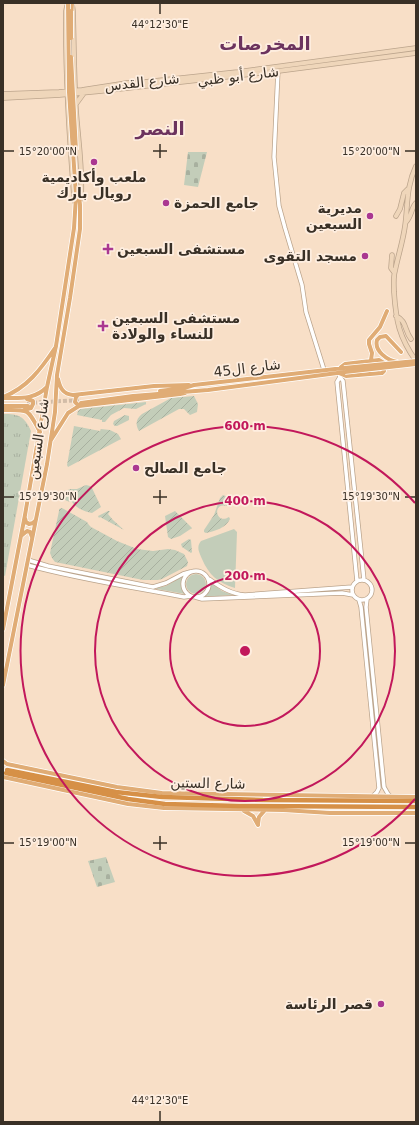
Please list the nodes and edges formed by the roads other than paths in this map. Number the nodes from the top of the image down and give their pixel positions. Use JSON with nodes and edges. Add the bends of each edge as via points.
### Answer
{"nodes":[{"id":1,"x":68,"y":3,"type":"edge"},
{"id":2,"x":72,"y":3,"type":"edge"},
{"id":3,"x":416,"y":48,"type":"edge"},
{"id":4,"x":416,"y":52,"type":"edge"},
{"id":5,"x":278,"y":71,"type":"junction"},
{"id":6,"x":74,"y":72,"type":"junction"},
{"id":7,"x":66,"y":73,"type":"junction"},
{"id":8,"x":209,"y":77,"type":"junction"},
{"id":9,"x":74,"y":82,"type":"junction"},
{"id":10,"x":66,"y":85,"type":"junction"},
{"id":11,"x":126,"y":86,"type":"joint"},
{"id":12,"x":83,"y":91,"type":"junction"},
{"id":13,"x":75,"y":92,"type":"junction"},
{"id":14,"x":59,"y":94,"type":"junction"},
{"id":15,"x":67,"y":95,"type":"junction"},
{"id":16,"x":7,"y":96,"type":"edge"},
{"id":17,"x":76,"y":107,"type":"junction"},
{"id":18,"x":67,"y":109,"type":"junction"},
{"id":19,"x":416,"y":166,"type":"edge"},
{"id":20,"x":408,"y":188,"type":"junction"},
{"id":21,"x":78,"y":195,"type":"junction"},
{"id":22,"x":416,"y":203,"type":"edge"},
{"id":23,"x":78,"y":206,"type":"junction"},
{"id":24,"x":396,"y":216,"type":"dead end"},
{"id":25,"x":406,"y":222,"type":"junction"},
{"id":26,"x":392,"y":255,"type":"dead end"},
{"id":27,"x":394,"y":272,"type":"junction"},
{"id":28,"x":387,"y":311,"type":"dead end"},
{"id":29,"x":396,"y":316,"type":"junction"},
{"id":30,"x":411,"y":339,"type":"dead end"},
{"id":31,"x":56,"y":346,"type":"junction"},
{"id":32,"x":400,"y":352,"type":"dead end"},
{"id":33,"x":370,"y":361,"type":"junction"},
{"id":34,"x":399,"y":362,"type":"junction"},
{"id":35,"x":416,"y":362,"type":"edge"},
{"id":36,"x":343,"y":369,"type":"junction"},
{"id":37,"x":325,"y":372,"type":"junction"},
{"id":38,"x":57,"y":375,"type":"junction"},
{"id":39,"x":339,"y":375,"type":"junction"},
{"id":40,"x":194,"y":385,"type":"junction"},
{"id":41,"x":47,"y":387,"type":"junction"},
{"id":42,"x":78,"y":396,"type":"junction"},
{"id":43,"x":3,"y":397,"type":"edge"},
{"id":44,"x":24,"y":398,"type":"junction"},
{"id":45,"x":80,"y":403,"type":"junction"},
{"id":46,"x":3,"y":404,"type":"edge"},
{"id":47,"x":27,"y":404,"type":"tunnel mouth"},
{"id":48,"x":3,"y":410,"type":"edge"},
{"id":49,"x":24,"y":410,"type":"junction"},
{"id":50,"x":40,"y":432,"type":"junction"},
{"id":51,"x":51,"y":441,"type":"junction"},
{"id":52,"x":25,"y":515,"type":"junction"},
{"id":53,"x":36,"y":520,"type":"junction"},
{"id":54,"x":21,"y":537,"type":"junction"},
{"id":55,"x":32,"y":539,"type":"junction"},
{"id":56,"x":28,"y":560,"type":"junction"},
{"id":57,"x":27,"y":565,"type":"junction"},
{"id":58,"x":190,"y":572,"type":"junction"},
{"id":59,"x":209,"y":579,"type":"junction"},
{"id":60,"x":364,"y":580,"type":"junction"},
{"id":61,"x":357,"y":581,"type":"junction"},
{"id":62,"x":132,"y":585,"type":"junction"},
{"id":63,"x":352,"y":587,"type":"junction"},
{"id":64,"x":152,"y":589,"type":"junction"},
{"id":65,"x":352,"y":595,"type":"junction"},
{"id":66,"x":236,"y":596,"type":"junction"},
{"id":67,"x":193,"y":597,"type":"junction"},
{"id":68,"x":367,"y":599,"type":"junction"},
{"id":69,"x":359,"y":600,"type":"junction"},
{"id":70,"x":3,"y":629,"type":"edge"},
{"id":71,"x":3,"y":684,"type":"edge"},
{"id":72,"x":378,"y":720,"type":"junction"},
{"id":73,"x":373,"y":722,"type":"junction"},
{"id":74,"x":4,"y":763,"type":"edge"},
{"id":75,"x":6,"y":773,"type":"edge"},
{"id":76,"x":119,"y":797,"type":"junction"},
{"id":77,"x":239,"y":797,"type":"junction"},
{"id":78,"x":371,"y":797,"type":"junction"},
{"id":79,"x":392,"y":797,"type":"junction"},
{"id":80,"x":416,"y":797,"type":"edge"},
{"id":81,"x":111,"y":801,"type":"junction"},
{"id":82,"x":416,"y":801,"type":"edge"},
{"id":83,"x":416,"y":807,"type":"edge"},
{"id":84,"x":240,"y":808,"type":"junction"},
{"id":85,"x":265,"y":810,"type":"junction"},
{"id":86,"x":416,"y":813,"type":"edge"}],
"edges":[{"from":1,"to":7,"type":"main road"},
{"from":1,"to":21,"type":"main road","bridge":true,"via":[[69,92]]},
{"from":2,"to":6,"type":"main road"},
{"from":2,"to":21,"type":"main road","bridge":true,"via":[[72,92]]},
{"from":3,"to":8,"type":"main road"},
{"from":4,"to":5,"type":"main road","name":"شارع أبو ظبي"},
{"from":5,"to":8,"type":"main road","name":"شارع أبو ظبي"},
{"from":5,"to":37,"type":"street","via":[[274,157],[279,206],[302,285],[306,312]]},
{"from":6,"to":7,"type":"main road","via":[[71,76]]},
{"from":6,"to":9,"type":"main road"},
{"from":7,"to":10,"type":"main road"},
{"from":8,"to":11,"type":"main road","name":"شارع أبو ظبي"},
{"from":9,"to":12,"type":"main road"},
{"from":9,"to":13,"type":"main road"},
{"from":10,"to":14,"type":"main road"},
{"from":10,"to":15,"type":"main road"},
{"from":11,"to":12,"type":"main road","name":"شارع القدس"},
{"from":12,"to":13,"type":"main road"},
{"from":12,"to":17,"type":"main road"},
{"from":13,"to":15,"type":"main road"},
{"from":13,"to":17,"type":"main road"},
{"from":14,"to":15,"type":"main road"},
{"from":14,"to":15,"type":"main road"},
{"from":14,"to":16,"type":"main road"},
{"from":15,"to":18,"type":"main road"},
{"from":17,"to":18,"type":"main road","via":[[72,105]]},
{"from":17,"to":23,"type":"main road","via":[[81,166]]},
{"from":18,"to":23,"type":"main road","via":[[74,196]]},
{"from":19,"to":20,"type":"main road"},
{"from":20,"to":24,"type":"main road"},
{"from":20,"to":25,"type":"main road"},
{"from":21,"to":23,"type":"main road","name":"شارع السبعين"},
{"from":22,"to":25,"type":"main road"},
{"from":23,"to":31,"type":"main road","name":"شارع السبعين"},
{"from":23,"to":38,"type":"main road","name":"شارع السبعين","via":[[80,228]]},
{"from":25,"to":27,"type":"main road"},
{"from":26,"to":27,"type":"main road"},
{"from":27,"to":29,"type":"main road"},
{"from":28,"to":33,"type":"main road","via":[[380,327],[369,340],[372,356]]},
{"from":29,"to":30,"type":"main road","via":[[402,319]]},
{"from":29,"to":35,"type":"main road","via":[[402,338]]},
{"from":31,"to":41,"type":"main road","name":"شارع السبعين"},
{"from":31,"to":43,"type":"main road","via":[[35,376],[19,390]]},
{"from":32,"to":34,"type":"main road","via":[[386,336],[376,340],[376,345],[385,357]]},
{"from":33,"to":36,"type":"main road","via":[[345,364]]},
{"from":33,"to":39,"type":"main road","via":[[382,361],[384,371]]},
{"from":34,"to":35,"type":"main road","name":"شارع ال45","bridge":true},
{"from":34,"to":36,"type":"main road","name":"شارع ال45","bridge":true},
{"from":35,"to":36,"type":"main road","name":"شارع ال45","bridge":true},
{"from":36,"to":37,"type":"main road","name":"شارع ال45"},
{"from":36,"to":39,"type":"main road","name":"شارع ال45"},
{"from":37,"to":39,"type":"main road","name":"شارع ال45"},
{"from":37,"to":40,"type":"main road","name":"شارع ال45"},
{"from":37,"to":45,"type":"main road","name":"شارع ال45","via":[[180,394]]},
{"from":38,"to":42,"type":"main road","via":[[64,392]]},
{"from":38,"to":51,"type":"main road","name":"شارع السبعين"},
{"from":39,"to":60,"type":"street","via":[[343,381]]},
{"from":39,"to":61,"type":"street","via":[[337,382]]},
{"from":40,"to":42,"type":"main road","via":[[154,386]]},
{"from":40,"to":45,"type":"main road","name":"شارع ال45"},
{"from":41,"to":44,"type":"main road","via":[[39,394]]},
{"from":41,"to":50,"type":"main road","name":"شارع السبعين"},
{"from":42,"to":45,"type":"main road","via":[[75,402]]},
{"from":43,"to":44,"type":"main road"},
{"from":44,"to":49,"type":"main road","via":[[33,401],[33,404],[31,408]]},
{"from":45,"to":51,"type":"main road","via":[[68,413]]},
{"from":46,"to":47,"type":"main road"},
{"from":48,"to":49,"type":"main road"},
{"from":49,"to":50,"type":"main road","via":[[32,417]]},
{"from":50,"to":52,"type":"main road","name":"شارع السبعين"},
{"from":51,"to":53,"type":"main road","name":"شارع السبعين"},
{"from":52,"to":53,"type":"main road","via":[[29,524]]},
{"from":52,"to":54,"type":"main road","name":"شارع السبعين"},
{"from":53,"to":55,"type":"main road","name":"شارع السبعين"},
{"from":54,"to":55,"type":"main road","via":[[29,531]]},
{"from":54,"to":70,"type":"main road","name":"شارع السبعين"},
{"from":55,"to":56,"type":"main road","name":"شارع السبعين"},
{"from":56,"to":57,"type":"main road","name":"شارع السبعين"},
{"from":56,"to":62,"type":"street"},
{"from":57,"to":62,"type":"street"},
{"from":57,"to":71,"type":"main road","name":"شارع السبعين"},
{"from":58,"to":59,"type":"street","via":[[201,571]]},
{"from":58,"to":64,"type":"street"},
{"from":58,"to":67,"type":"street","via":[[182,584],[185,591]]},
{"from":59,"to":66,"type":"street"},
{"from":59,"to":67,"type":"street","via":[[207,592],[200,597]]},
{"from":60,"to":61,"type":"street"},
{"from":60,"to":68,"type":"street","via":[[372,589]]},
{"from":61,"to":63,"type":"street"},
{"from":62,"to":64,"type":"street"},
{"from":63,"to":65,"type":"street"},
{"from":63,"to":66,"type":"street"},
{"from":64,"to":67,"type":"street"},
{"from":65,"to":66,"type":"street"},
{"from":65,"to":69,"type":"street"},
{"from":66,"to":67,"type":"street","via":[[202,599]]},
{"from":68,"to":69,"type":"street"},
{"from":68,"to":72,"type":"street"},
{"from":69,"to":73,"type":"street"},
{"from":72,"to":73,"type":"street"},
{"from":72,"to":79,"type":"street","via":[[384,787]]},
{"from":73,"to":78,"type":"street","via":[[379,788]]},
{"from":74,"to":77,"type":"main road","name":"شارع الستين","via":[[145,791]]},
{"from":75,"to":76,"type":"highway","name":"شارع الستين"},
{"from":75,"to":77,"type":"highway","name":"شارع الستين","via":[[116,792],[170,798]]},
{"from":75,"to":81,"type":"main road","name":"شارع الستين"},
{"from":76,"to":81,"type":"highway"},
{"from":76,"to":84,"type":"highway","name":"شارع الستين","via":[[165,804]]},
{"from":77,"to":78,"type":"main road","name":"شارع الستين"},
{"from":77,"to":82,"type":"highway","name":"شارع الستين"},
{"from":77,"to":84,"type":"highway"},
{"from":78,"to":79,"type":"main road","name":"شارع الستين"},
{"from":79,"to":80,"type":"main road","name":"شارع الستين"},
{"from":81,"to":84,"type":"main road","name":"شارع الستين","via":[[164,808]]},
{"from":83,"to":84,"type":"highway","name":"شارع الستين"},
{"from":84,"to":85,"type":"main road","name":"شارع الستين"},
{"from":84,"to":85,"type":"main road","via":[[251,815],[258,825]]},
{"from":85,"to":86,"type":"main road","name":"شارع الستين"}]}
